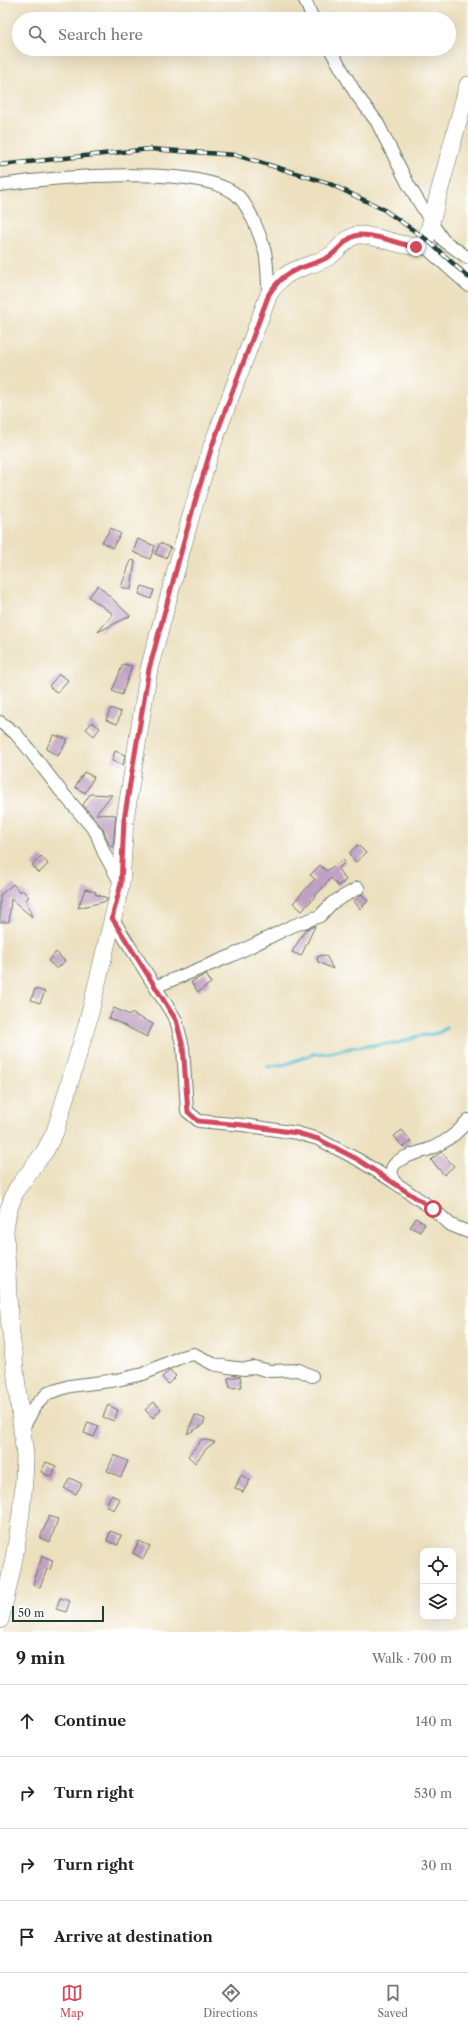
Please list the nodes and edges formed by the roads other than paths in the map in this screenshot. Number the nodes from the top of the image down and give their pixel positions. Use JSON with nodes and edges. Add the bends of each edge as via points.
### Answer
{"nodes":[{"id":1,"x":305,"y":0,"type":"edge"},
{"id":2,"x":310,"y":12,"type":"edge"},
{"id":3,"x":334,"y":56,"type":"edge"},
{"id":4,"x":468,"y":86,"type":"edge"},
{"id":5,"x":0,"y":185,"type":"edge"},
{"id":6,"x":431,"y":222,"type":"junction"},
{"id":7,"x":422,"y":244,"type":"junction"},
{"id":8,"x":468,"y":258,"type":"edge"},
{"id":9,"x":468,"y":285,"type":"edge"},
{"id":10,"x":269,"y":294,"type":"junction"},
{"id":11,"x":0,"y":722,"type":"edge"},
{"id":12,"x":121,"y":884,"type":"junction"},
{"id":13,"x":358,"y":888,"type":"dead end"},
{"id":14,"x":112,"y":918,"type":"junction"},
{"id":15,"x":157,"y":986,"type":"junction"},
{"id":16,"x":468,"y":1120,"type":"edge"},
{"id":17,"x":394,"y":1182,"type":"junction"},
{"id":18,"x":468,"y":1232,"type":"edge"},
{"id":19,"x":312,"y":1376,"type":"dead end"},
{"id":20,"x":22,"y":1430,"type":"junction"},
{"id":21,"x":0,"y":1620,"type":"edge"}],
"edges":[{"from":1,"to":2,"type":"street"},
{"from":3,"to":6,"type":"street","via":[[376,122]]},
{"from":4,"to":6,"type":"street"},
{"from":5,"to":10,"type":"street","via":[[136,174],[202,180],[230,190],[246,207],[265,252]]},
{"from":6,"to":7,"type":"street"},
{"from":6,"to":8,"type":"street","via":[[443,240]]},
{"from":7,"to":9,"type":"street"},
{"from":7,"to":10,"type":"street","via":[[412,246],[384,238],[358,235],[351,237],[326,258],[284,277]]},
{"from":10,"to":12,"type":"street","via":[[212,446],[149,669],[124,820]]},
{"from":11,"to":12,"type":"street","via":[[15,733],[96,832]]},
{"from":12,"to":14,"type":"street"},
{"from":13,"to":15,"type":"street","via":[[332,903],[320,916]]},
{"from":14,"to":15,"type":"street"},
{"from":14,"to":20,"type":"street","via":[[88,1021],[55,1132],[45,1151],[16,1190],[8,1211],[5,1230],[8,1310]]},
{"from":15,"to":17,"type":"street","via":[[176,1020],[183,1047],[188,1112],[198,1121],[297,1133],[318,1139]]},
{"from":16,"to":17,"type":"street","via":[[449,1138],[433,1148],[412,1154],[394,1164],[391,1173]]},
{"from":17,"to":18,"type":"street","via":[[451,1225]]},
{"from":19,"to":20,"type":"street","via":[[299,1370],[270,1371],[254,1367],[228,1367],[213,1364],[194,1354],[143,1374],[48,1392],[35,1406]]},
{"from":20,"to":21,"type":"street","via":[[24,1480],[13,1565]]}]}
